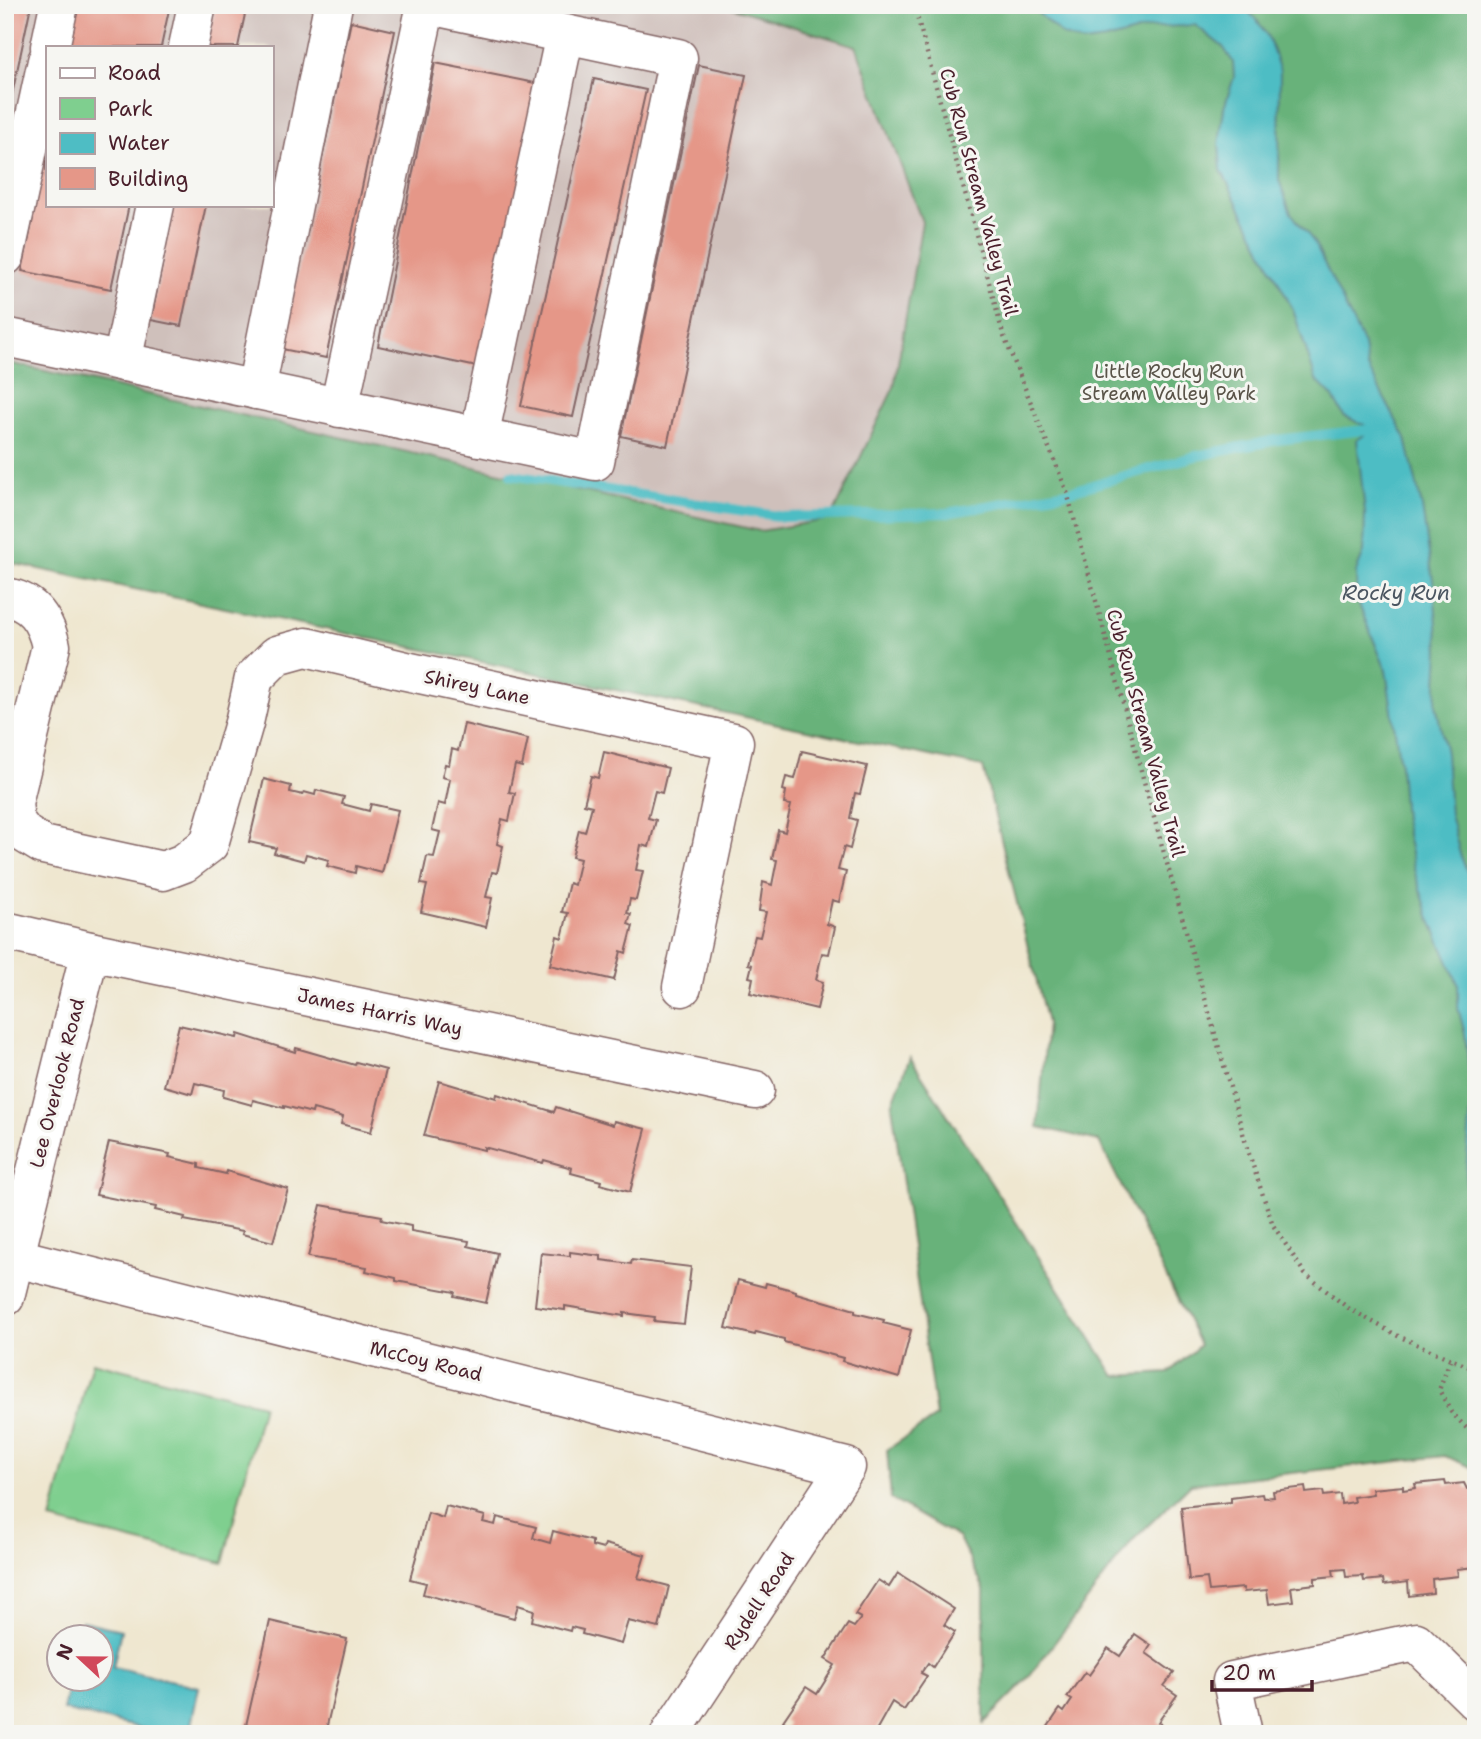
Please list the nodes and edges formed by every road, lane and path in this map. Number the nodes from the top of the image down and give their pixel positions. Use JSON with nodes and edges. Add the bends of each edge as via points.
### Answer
{"nodes":[{"id":1,"x":59,"y":5,"type":"edge"},
{"id":2,"x":197,"y":5,"type":"edge"},
{"id":3,"x":333,"y":5,"type":"edge"},
{"id":4,"x":427,"y":5,"type":"edge"},
{"id":5,"x":914,"y":5,"type":"edge"},
{"id":6,"x":565,"y":34,"type":"junction"},
{"id":7,"x":50,"y":46,"type":"edge"},
{"id":8,"x":188,"y":46,"type":"edge"},
{"id":9,"x":46,"y":66,"type":"edge"},
{"id":10,"x":155,"y":206,"type":"edge"},
{"id":11,"x":5,"y":256,"type":"edge"},
{"id":12,"x":5,"y":337,"type":"edge"},
{"id":13,"x":122,"y":362,"type":"junction"},
{"id":14,"x":256,"y":390,"type":"junction"},
{"id":15,"x":339,"y":408,"type":"junction"},
{"id":16,"x":479,"y":437,"type":"junction"},
{"id":17,"x":5,"y":597,"type":"edge"},
{"id":18,"x":5,"y":931,"type":"edge"},
{"id":19,"x":90,"y":951,"type":"junction"},
{"id":20,"x":681,"y":987,"type":"dead end"},
{"id":21,"x":755,"y":1090,"type":"dead end"},
{"id":22,"x":10,"y":1256,"type":"edge"},
{"id":23,"x":5,"y":1297,"type":"edge"},
{"id":24,"x":1450,"y":1360,"type":"junction"},
{"id":25,"x":1476,"y":1370,"type":"edge"},
{"id":26,"x":1476,"y":1438,"type":"edge"},
{"id":27,"x":846,"y":1467,"type":"joint"},
{"id":28,"x":1476,"y":1701,"type":"edge"},
{"id":29,"x":670,"y":1734,"type":"edge"},
{"id":30,"x":1243,"y":1734,"type":"edge"}],
"edges":[{"from":1,"to":7,"type":"street"},
{"from":2,"to":8,"type":"street"},
{"from":3,"to":14,"type":"street"},
{"from":4,"to":6,"type":"street"},
{"from":4,"to":15,"type":"street"},
{"from":5,"to":24,"type":"path","name":"Cub Run Stream Valley Trail","via":[[1003,334],[1067,492],[1146,789],[1273,1226],[1305,1274],[1348,1308]]},
{"from":6,"to":16,"type":"street"},
{"from":6,"to":16,"type":"street","via":[[678,58],[595,461]]},
{"from":9,"to":11,"type":"street"},
{"from":10,"to":13,"type":"street"},
{"from":12,"to":13,"type":"street"},
{"from":13,"to":14,"type":"street"},
{"from":14,"to":15,"type":"street"},
{"from":15,"to":16,"type":"street"},
{"from":17,"to":20,"type":"street","name":"Shirey Lane","via":[[17,598],[34,609],[47,626],[51,646],[13,803],[15,821],[43,845],[163,871],[184,863],[209,844],[254,678],[277,654],[306,647],[734,742]]},
{"from":18,"to":19,"type":"street","name":"James Harris Way"},
{"from":19,"to":21,"type":"street","name":"James Harris Way"},
{"from":19,"to":22,"type":"street","name":"Lee Overlook Road"},
{"from":22,"to":23,"type":"street","name":"Lee Overlook Road"},
{"from":22,"to":27,"type":"street","name":"McCoy Road"},
{"from":24,"to":25,"type":"path","name":"Cub Run Stream Valley Trail"},
{"from":24,"to":26,"type":"path","via":[[1439,1390],[1451,1412]]},
{"from":27,"to":29,"type":"street","name":"Rydell Road"},
{"from":28,"to":30,"type":"street","via":[[1416,1642],[1232,1681]]}]}
